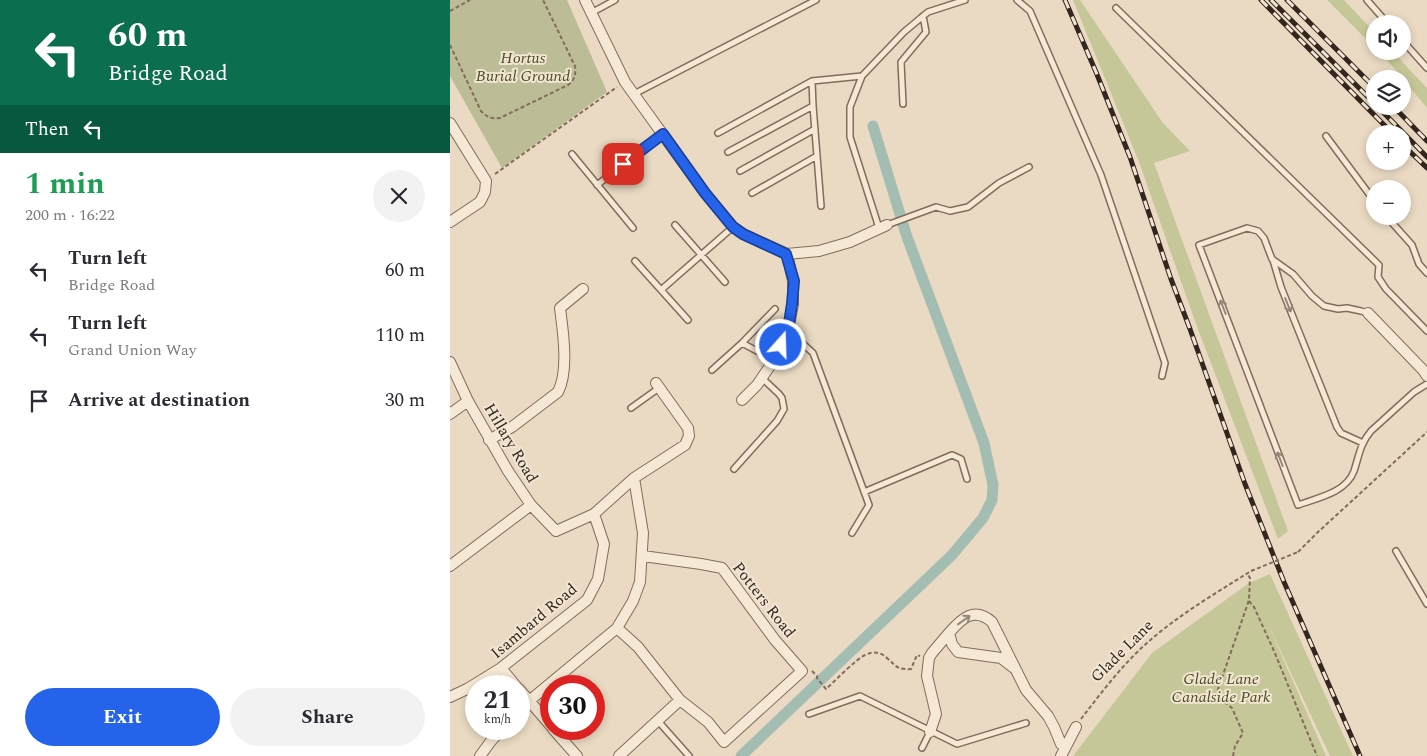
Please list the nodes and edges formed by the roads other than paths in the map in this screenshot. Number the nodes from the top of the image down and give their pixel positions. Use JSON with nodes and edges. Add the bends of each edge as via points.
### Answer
{"nodes":[{"id":1,"x":585,"y":0,"type":"edge"},
{"id":2,"x":615,"y":0,"type":"edge"},
{"id":3,"x":816,"y":0,"type":"edge"},
{"id":4,"x":966,"y":0,"type":"edge"},
{"id":5,"x":1017,"y":0,"type":"edge"},
{"id":6,"x":1367,"y":0,"type":"edge"},
{"id":7,"x":1116,"y":8,"type":"dead end"},
{"id":8,"x":591,"y":13,"type":"junction"},
{"id":9,"x":1380,"y":15,"type":"edge"},
{"id":10,"x":923,"y":16,"type":"junction"},
{"id":11,"x":1411,"y":50,"type":"edge"},
{"id":12,"x":1427,"y":68,"type":"edge"},
{"id":13,"x":862,"y":76,"type":"junction"},
{"id":14,"x":812,"y":81,"type":"junction"},
{"id":15,"x":634,"y":94,"type":"junction"},
{"id":16,"x":903,"y":104,"type":"dead end"},
{"id":17,"x":813,"y":106,"type":"junction"},
{"id":18,"x":450,"y":123,"type":"edge"},
{"id":19,"x":815,"y":130,"type":"junction"},
{"id":20,"x":718,"y":132,"type":"dead end"},
{"id":21,"x":663,"y":134,"type":"junction"},
{"id":22,"x":1326,"y":136,"type":"dead end"},
{"id":23,"x":728,"y":152,"type":"dead end"},
{"id":24,"x":572,"y":154,"type":"dead end"},
{"id":25,"x":817,"y":156,"type":"junction"},
{"id":26,"x":1029,"y":167,"type":"dead end"},
{"id":27,"x":740,"y":171,"type":"dead end"},
{"id":28,"x":597,"y":185,"type":"junction"},
{"id":29,"x":1366,"y":190,"type":"edge"},
{"id":30,"x":752,"y":193,"type":"dead end"},
{"id":31,"x":821,"y":206,"type":"dead end"},
{"id":32,"x":450,"y":222,"type":"edge"},
{"id":33,"x":675,"y":225,"type":"dead end"},
{"id":34,"x":1394,"y":225,"type":"edge"},
{"id":35,"x":883,"y":226,"type":"junction"},
{"id":36,"x":733,"y":227,"type":"junction"},
{"id":37,"x":633,"y":228,"type":"dead end"},
{"id":38,"x":786,"y":254,"type":"junction"},
{"id":39,"x":701,"y":255,"type":"junction"},
{"id":40,"x":1272,"y":259,"type":"junction"},
{"id":41,"x":635,"y":261,"type":"dead end"},
{"id":42,"x":1427,"y":273,"type":"edge"},
{"id":43,"x":725,"y":282,"type":"dead end"},
{"id":44,"x":583,"y":289,"type":"dead end"},
{"id":45,"x":661,"y":290,"type":"junction"},
{"id":46,"x":775,"y":309,"type":"dead end"},
{"id":47,"x":1368,"y":313,"type":"joint"},
{"id":48,"x":688,"y":320,"type":"dead end"},
{"id":49,"x":788,"y":330,"type":"junction"},
{"id":50,"x":1427,"y":331,"type":"edge"},
{"id":51,"x":742,"y":343,"type":"junction"},
{"id":52,"x":774,"y":360,"type":"junction"},
{"id":53,"x":450,"y":362,"type":"edge"},
{"id":54,"x":712,"y":370,"type":"dead end"},
{"id":55,"x":1162,"y":376,"type":"dead end"},
{"id":56,"x":1427,"y":376,"type":"edge"},
{"id":57,"x":762,"y":377,"type":"junction"},
{"id":58,"x":1427,"y":384,"type":"edge"},
{"id":59,"x":658,"y":386,"type":"joint"},
{"id":60,"x":742,"y":400,"type":"dead end"},
{"id":61,"x":468,"y":401,"type":"junction"},
{"id":62,"x":631,"y":408,"type":"dead end"},
{"id":63,"x":450,"y":414,"type":"edge"},
{"id":64,"x":489,"y":440,"type":"junction"},
{"id":65,"x":1363,"y":443,"type":"junction"},
{"id":66,"x":734,"y":469,"type":"dead end"},
{"id":67,"x":634,"y":478,"type":"junction"},
{"id":68,"x":968,"y":480,"type":"dead end"},
{"id":69,"x":864,"y":492,"type":"junction"},
{"id":70,"x":531,"y":505,"type":"junction"},
{"id":71,"x":594,"y":514,"type":"junction"},
{"id":72,"x":852,"y":533,"type":"dead end"},
{"id":73,"x":1396,"y":551,"type":"dead end"},
{"id":74,"x":643,"y":556,"type":"junction"},
{"id":75,"x":450,"y":566,"type":"edge"},
{"id":76,"x":1427,"y":604,"type":"edge"},
{"id":77,"x":617,"y":628,"type":"junction"},
{"id":78,"x":949,"y":633,"type":"junction"},
{"id":79,"x":958,"y":652,"type":"junction"},
{"id":80,"x":929,"y":655,"type":"junction"},
{"id":81,"x":501,"y":668,"type":"junction"},
{"id":82,"x":1014,"y":668,"type":"junction"},
{"id":83,"x":507,"y":675,"type":"edge"},
{"id":84,"x":450,"y":697,"type":"edge"},
{"id":85,"x":530,"y":700,"type":"edge"},
{"id":86,"x":680,"y":700,"type":"junction"},
{"id":87,"x":530,"y":702,"type":"edge"},
{"id":88,"x":540,"y":714,"type":"edge"},
{"id":89,"x":809,"y":714,"type":"dead end"},
{"id":90,"x":657,"y":721,"type":"junction"},
{"id":91,"x":1026,"y":723,"type":"dead end"},
{"id":92,"x":1076,"y":727,"type":"road end"},
{"id":93,"x":930,"y":732,"type":"junction"},
{"id":94,"x":492,"y":740,"type":"edge"},
{"id":95,"x":563,"y":740,"type":"edge"},
{"id":96,"x":922,"y":748,"type":"dead end"},
{"id":97,"x":1063,"y":751,"type":"edge"},
{"id":98,"x":480,"y":756,"type":"edge"},
{"id":99,"x":577,"y":756,"type":"edge"},
{"id":100,"x":619,"y":756,"type":"edge"},
{"id":101,"x":689,"y":756,"type":"edge"}],
"edges":[{"from":1,"to":8,"type":"street"},
{"from":2,"to":8,"type":"lane"},
{"from":3,"to":15,"type":"lane"},
{"from":4,"to":10,"type":"lane"},
{"from":5,"to":55,"type":"lane","via":[[1030,11],[1101,175],[1165,363]]},
{"from":6,"to":9,"type":"lane"},
{"from":7,"to":50,"type":"lane","via":[[1379,265],[1378,278]]},
{"from":8,"to":15,"type":"street"},
{"from":10,"to":13,"type":"lane"},
{"from":10,"to":16,"type":"lane","via":[[926,32],[901,62]]},
{"from":11,"to":12,"type":"lane"},
{"from":13,"to":14,"type":"lane"},
{"from":13,"to":35,"type":"lane","via":[[850,106],[850,137]]},
{"from":14,"to":17,"type":"lane"},
{"from":14,"to":20,"type":"lane"},
{"from":15,"to":21,"type":"street"},
{"from":17,"to":19,"type":"lane"},
{"from":17,"to":23,"type":"lane"},
{"from":18,"to":32,"type":"street","via":[[486,180],[480,202]]},
{"from":19,"to":25,"type":"lane"},
{"from":19,"to":27,"type":"lane"},
{"from":21,"to":28,"type":"lane"},
{"from":21,"to":36,"type":"street"},
{"from":22,"to":29,"type":"lane"},
{"from":24,"to":28,"type":"lane"},
{"from":25,"to":30,"type":"lane"},
{"from":25,"to":31,"type":"lane"},
{"from":26,"to":35,"type":"lane","via":[[999,183],[968,207],[950,211],[936,207]]},
{"from":28,"to":37,"type":"lane"},
{"from":33,"to":39,"type":"lane"},
{"from":34,"to":42,"type":"lane","via":[[1412,245],[1419,264]]},
{"from":35,"to":38,"type":"street","via":[[850,242],[819,251]]},
{"from":36,"to":38,"type":"street"},
{"from":36,"to":39,"type":"lane"},
{"from":38,"to":49,"type":"street","via":[[794,281]]},
{"from":39,"to":43,"type":"lane"},
{"from":39,"to":45,"type":"lane"},
{"from":40,"to":47,"type":"lane","via":[[1293,274],[1324,306]]},
{"from":40,"to":65,"type":"lane","one_way":true,"via":[[1337,427],[1341,433]]},
{"from":65,"to":40,"type":"lane","one_way":true,"via":[[1349,480],[1334,492],[1298,505],[1199,245],[1247,228],[1258,231],[1264,238]]},
{"from":41,"to":45,"type":"lane"},
{"from":44,"to":64,"type":"street","via":[[560,308],[564,358],[562,385],[558,392]]},
{"from":45,"to":48,"type":"lane"},
{"from":46,"to":51,"type":"lane"},
{"from":47,"to":56,"type":"street"},
{"from":49,"to":52,"type":"street"},
{"from":49,"to":69,"type":"lane","via":[[813,352]]},
{"from":51,"to":52,"type":"lane"},
{"from":51,"to":54,"type":"lane"},
{"from":52,"to":57,"type":"street"},
{"from":53,"to":61,"type":"street","name":"Hillary Road"},
{"from":57,"to":60,"type":"street"},
{"from":57,"to":66,"type":"lane","via":[[779,394],[784,409]]},
{"from":58,"to":65,"type":"lane","via":[[1370,431]]},
{"from":59,"to":62,"type":"lane"},
{"from":59,"to":67,"type":"street","via":[[685,422],[688,440]]},
{"from":61,"to":63,"type":"street"},
{"from":61,"to":64,"type":"street","name":"Hillary Road"},
{"from":64,"to":70,"type":"street","name":"Hillary Road"},
{"from":67,"to":71,"type":"street"},
{"from":67,"to":74,"type":"street","via":[[643,532]]},
{"from":68,"to":69,"type":"lane","via":[[961,459],[952,455]]},
{"from":69,"to":72,"type":"lane","via":[[869,505]]},
{"from":70,"to":71,"type":"street","name":"Hillary Road","via":[[556,531]]},
{"from":70,"to":75,"type":"street"},
{"from":71,"to":81,"type":"street","name":"Isambard Road","via":[[604,544],[598,579],[587,600]]},
{"from":73,"to":76,"type":"lane"},
{"from":74,"to":77,"type":"street","via":[[640,582]]},
{"from":74,"to":86,"type":"street","name":"Potters Road","via":[[722,568],[799,668],[724,742],[708,722]]},
{"from":77,"to":85,"type":"street"},
{"from":77,"to":86,"type":"street","via":[[638,647]]},
{"from":78,"to":79,"type":"street"},
{"from":78,"to":80,"type":"street"},
{"from":78,"to":82,"type":"street","one_way":true,"via":[[968,615],[985,616],[992,622]]},
{"from":79,"to":80,"type":"street","via":[[942,650]]},
{"from":79,"to":82,"type":"street","via":[[1001,658]]},
{"from":80,"to":93,"type":"street","via":[[927,676],[936,714]]},
{"from":81,"to":83,"type":"street"},
{"from":81,"to":84,"type":"street","name":"Isambard Road"},
{"from":82,"to":97,"type":"street","via":[[1026,690],[1048,716]]},
{"from":86,"to":90,"type":"street"},
{"from":87,"to":88,"type":"street"},
{"from":89,"to":93,"type":"lane","via":[[860,696]]},
{"from":90,"to":100,"type":"street"},
{"from":90,"to":101,"type":"lane"},
{"from":91,"to":93,"type":"lane","via":[[957,744]]},
{"from":92,"to":97,"type":"street"},
{"from":93,"to":96,"type":"lane"},
{"from":94,"to":98,"type":"street"},
{"from":95,"to":99,"type":"street"}]}
